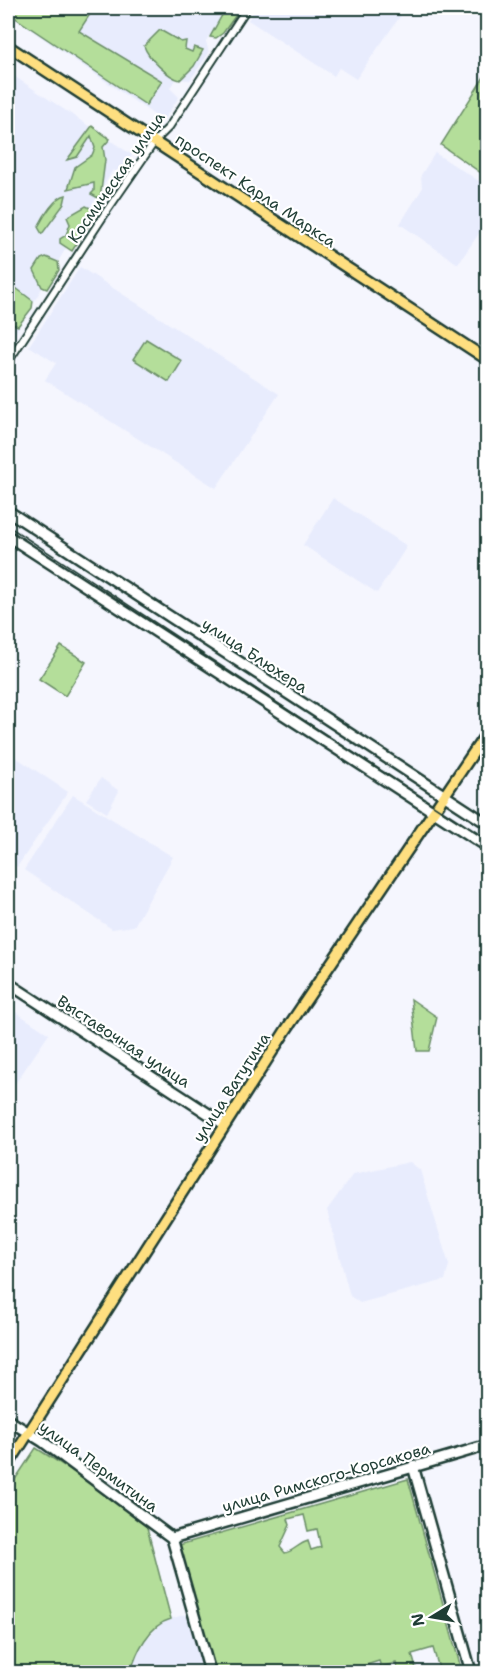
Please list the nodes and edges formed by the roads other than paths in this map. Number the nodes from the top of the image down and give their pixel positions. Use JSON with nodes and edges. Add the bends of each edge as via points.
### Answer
{"nodes":[{"id":1,"x":247,"y":8,"type":"edge"},
{"id":2,"x":8,"y":46,"type":"edge"},
{"id":3,"x":155,"y":141,"type":"junction"},
{"id":4,"x":488,"y":360,"type":"edge"},
{"id":5,"x":8,"y":362,"type":"edge"},
{"id":6,"x":8,"y":511,"type":"edge"},
{"id":7,"x":8,"y":536,"type":"edge"},
{"id":8,"x":488,"y":731,"type":"edge"},
{"id":9,"x":444,"y":796,"type":"junction"},
{"id":10,"x":433,"y":813,"type":"junction"},
{"id":11,"x":488,"y":824,"type":"edge"},
{"id":12,"x":488,"y":847,"type":"edge"},
{"id":13,"x":8,"y":983,"type":"edge"},
{"id":14,"x":224,"y":1124,"type":"junction"},
{"id":15,"x":8,"y":1420,"type":"edge"},
{"id":16,"x":27,"y":1432,"type":"junction"},
{"id":17,"x":488,"y":1445,"type":"edge"},
{"id":18,"x":8,"y":1465,"type":"edge"},
{"id":19,"x":413,"y":1466,"type":"junction"},
{"id":20,"x":172,"y":1538,"type":"junction"},
{"id":21,"x":210,"y":1672,"type":"edge"},
{"id":22,"x":471,"y":1672,"type":"edge"}],
"edges":[{"from":1,"to":3,"type":"street","name":"Космическая улица","via":[[169,127]]},
{"from":2,"to":3,"type":"main road","name":"проспект Карла Маркса"},
{"from":3,"to":4,"type":"main road","name":"проспект Карла Маркса"},
{"from":3,"to":5,"type":"street","name":"Космическая улица"},
{"from":6,"to":9,"type":"street","name":"улица Блюхера"},
{"from":7,"to":10,"type":"street"},
{"from":8,"to":9,"type":"main road","name":"улица Ватутина"},
{"from":9,"to":10,"type":"main road","name":"улица Ватутина"},
{"from":9,"to":11,"type":"street","name":"улица Блюхера"},
{"from":10,"to":12,"type":"street"},
{"from":10,"to":14,"type":"main road","name":"улица Ватутина"},
{"from":13,"to":14,"type":"street","name":"Выставочная улица"},
{"from":14,"to":16,"type":"main road","name":"улица Ватутина"},
{"from":15,"to":16,"type":"street","name":"улица Пермитина"},
{"from":16,"to":18,"type":"main road","name":"улица Ватутина"},
{"from":16,"to":20,"type":"street","name":"улица Пермитина"},
{"from":17,"to":19,"type":"street","name":"улица Римского-Корсакова"},
{"from":19,"to":20,"type":"street","name":"улица Римского-Корсакова"},
{"from":19,"to":22,"type":"street"},
{"from":20,"to":21,"type":"street"}]}
